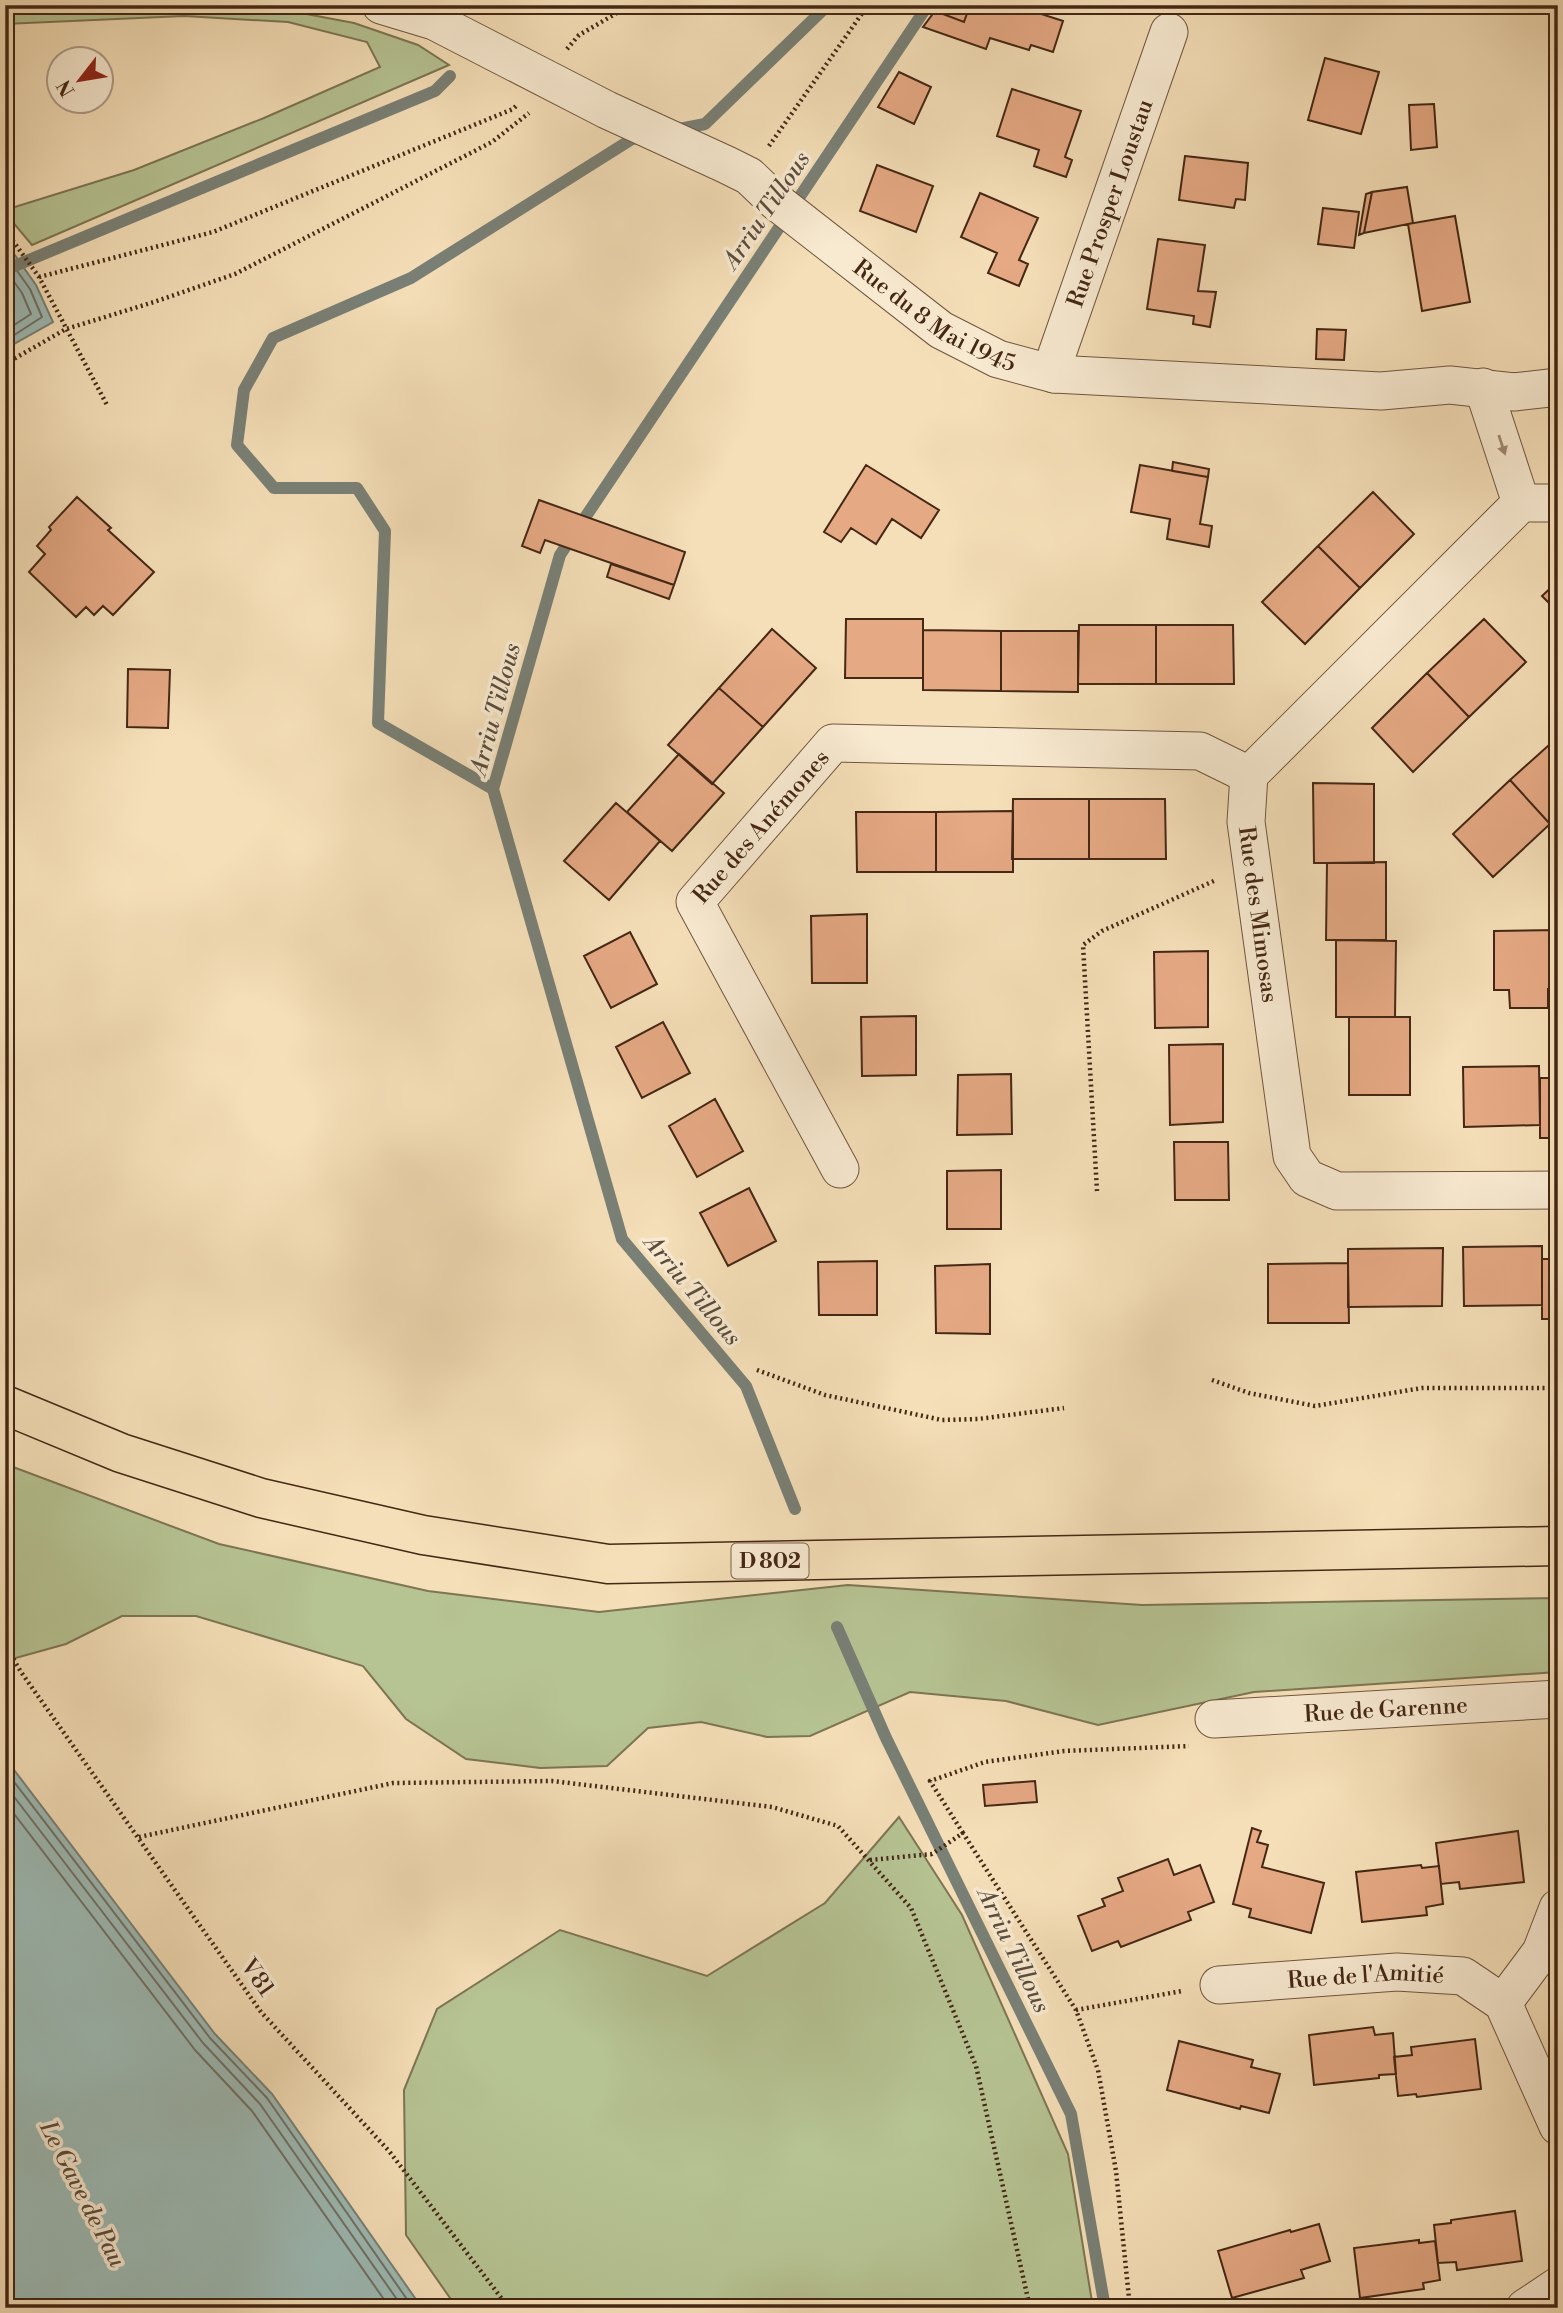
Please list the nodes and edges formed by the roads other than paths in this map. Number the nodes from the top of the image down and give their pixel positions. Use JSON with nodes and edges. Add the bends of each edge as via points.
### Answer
{"nodes":[{"id":1,"x":381,"y":5,"type":"edge"},
{"id":2,"x":1168,"y":32,"type":"dead end"},
{"id":3,"x":1054,"y":374,"type":"junction"},
{"id":4,"x":1483,"y":387,"type":"junction"},
{"id":5,"x":1558,"y":387,"type":"edge"},
{"id":6,"x":1521,"y":503,"type":"junction"},
{"id":7,"x":1558,"y":503,"type":"edge"},
{"id":8,"x":1249,"y":775,"type":"junction"},
{"id":9,"x":840,"y":1169,"type":"dead end"},
{"id":10,"x":1558,"y":1190,"type":"edge"},
{"id":11,"x":5,"y":1405,"type":"edge"},
{"id":12,"x":1558,"y":1546,"type":"edge"},
{"id":13,"x":1558,"y":1699,"type":"edge"},
{"id":14,"x":1214,"y":1718,"type":"road end"},
{"id":15,"x":1558,"y":1908,"type":"edge"},
{"id":16,"x":1219,"y":1985,"type":"road end"},
{"id":17,"x":1503,"y":2003,"type":"junction"},
{"id":18,"x":1558,"y":2126,"type":"edge"},
{"id":19,"x":1558,"y":2286,"type":"edge"},
{"id":20,"x":1525,"y":2308,"type":"edge"}],
"edges":[{"from":1,"to":3,"type":"street","name":"Rue du 8 Mai 1945","via":[[433,21],[750,180],[941,330],[998,359]]},
{"from":2,"to":3,"type":"street","name":"Rue Prosper Loustau"},
{"from":3,"to":4,"type":"street","name":"Rue du 8 Mai 1945","via":[[1381,391]]},
{"from":4,"to":5,"type":"street","name":"Rue du 8 Mai 1945","via":[[1514,392]]},
{"from":4,"to":6,"type":"street","one_way":true},
{"from":6,"to":7,"type":"street"},
{"from":6,"to":8,"type":"street"},
{"from":8,"to":9,"type":"street","name":"Rue des Anémones","via":[[1200,751],[833,743],[695,902]]},
{"from":8,"to":10,"type":"street","name":"Rue des Mimosas","via":[[1246,822],[1292,1156],[1307,1178],[1337,1191]]},
{"from":11,"to":12,"type":"main road","number":"D 802","via":[[121,1454],[261,1498],[423,1535],[608,1564]]},
{"from":13,"to":14,"type":"street","name":"Rue de Garenne"},
{"from":15,"to":17,"type":"street","via":[[1541,1952]]},
{"from":16,"to":17,"type":"street","name":"Rue de l'Amitié","via":[[1397,1972],[1463,1976]]},
{"from":17,"to":18,"type":"street"},
{"from":19,"to":20,"type":"street"}]}
